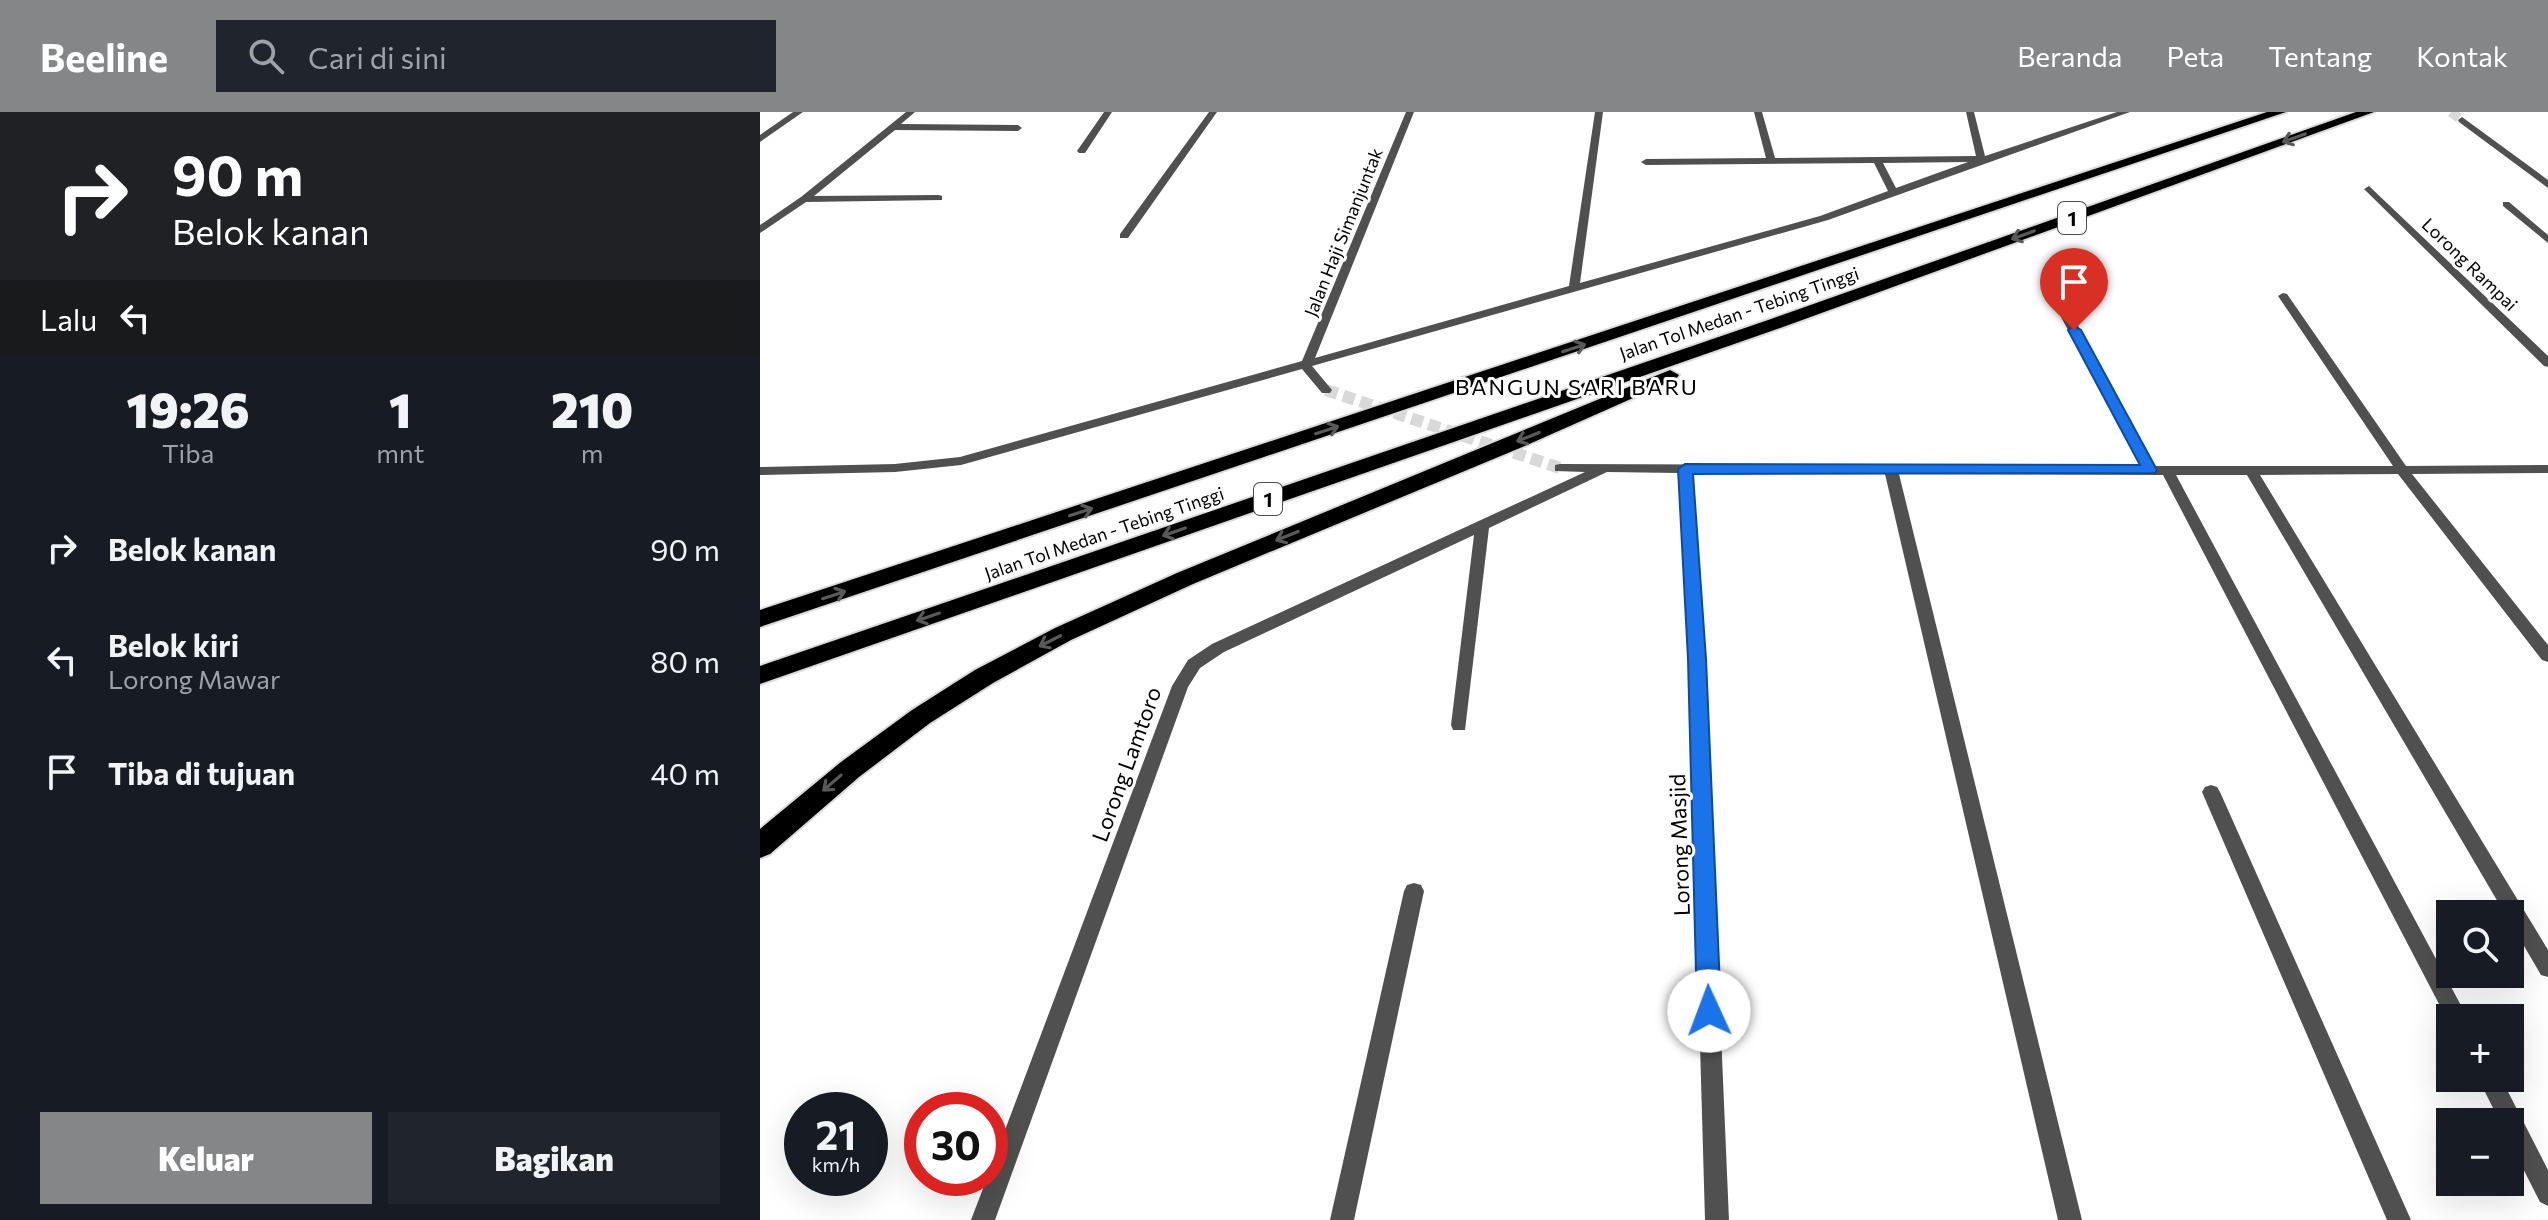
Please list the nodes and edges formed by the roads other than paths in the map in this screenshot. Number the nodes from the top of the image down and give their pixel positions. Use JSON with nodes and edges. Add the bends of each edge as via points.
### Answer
{"nodes":[{"id":1,"x":799,"y":112,"type":"edge"},
{"id":2,"x":911,"y":112,"type":"edge"},
{"id":3,"x":1108,"y":112,"type":"edge"},
{"id":4,"x":1213,"y":112,"type":"edge"},
{"id":5,"x":1410,"y":112,"type":"edge"},
{"id":6,"x":1599,"y":112,"type":"edge"},
{"id":7,"x":1758,"y":112,"type":"edge"},
{"id":8,"x":1970,"y":112,"type":"edge"},
{"id":9,"x":2091,"y":112,"type":"edge"},
{"id":10,"x":2126,"y":112,"type":"edge"},
{"id":11,"x":2280,"y":112,"type":"edge"},
{"id":12,"x":2368,"y":112,"type":"edge"},
{"id":13,"x":2462,"y":120,"type":"dead end"},
{"id":14,"x":2098,"y":121,"type":"junction"},
{"id":15,"x":892,"y":127,"type":"junction"},
{"id":16,"x":1018,"y":128,"type":"dead end"},
{"id":17,"x":760,"y":139,"type":"edge"},
{"id":18,"x":1082,"y":151,"type":"dead end"},
{"id":19,"x":1981,"y":159,"type":"junction"},
{"id":20,"x":1771,"y":161,"type":"junction"},
{"id":21,"x":1878,"y":161,"type":"junction"},
{"id":22,"x":1646,"y":162,"type":"dead end"},
{"id":23,"x":2548,"y":185,"type":"edge"},
{"id":24,"x":2369,"y":189,"type":"dead end"},
{"id":25,"x":1893,"y":192,"type":"junction"},
{"id":26,"x":939,"y":198,"type":"dead end"},
{"id":27,"x":804,"y":199,"type":"junction"},
{"id":28,"x":2506,"y":204,"type":"dead end"},
{"id":29,"x":760,"y":230,"type":"edge"},
{"id":30,"x":1124,"y":236,"type":"dead end"},
{"id":31,"x":2548,"y":240,"type":"edge"},
{"id":32,"x":1574,"y":289,"type":"junction"},
{"id":33,"x":2283,"y":296,"type":"dead end"},
{"id":34,"x":2059,"y":302,"type":"dead end"},
{"id":35,"x":1777,"y":323,"type":"junction"},
{"id":36,"x":2548,"y":363,"type":"edge"},
{"id":37,"x":1306,"y":365,"type":"junction"},
{"id":38,"x":1326,"y":390,"type":"tunnel mouth"},
{"id":39,"x":1560,"y":468,"type":"tunnel mouth"},
{"id":40,"x":1605,"y":468,"type":"junction"},
{"id":41,"x":1685,"y":469,"type":"junction"},
{"id":42,"x":2548,"y":469,"type":"edge"},
{"id":43,"x":1891,"y":470,"type":"junction"},
{"id":44,"x":2159,"y":470,"type":"junction"},
{"id":45,"x":760,"y":471,"type":"edge"},
{"id":46,"x":2251,"y":471,"type":"junction"},
{"id":47,"x":2403,"y":471,"type":"junction"},
{"id":48,"x":1482,"y":525,"type":"junction"},
{"id":49,"x":760,"y":619,"type":"edge"},
{"id":50,"x":2548,"y":656,"type":"edge"},
{"id":51,"x":760,"y":675,"type":"edge"},
{"id":52,"x":1459,"y":725,"type":"dead end"},
{"id":53,"x":2211,"y":792,"type":"dead end"},
{"id":54,"x":760,"y":846,"type":"edge"},
{"id":55,"x":1414,"y":891,"type":"dead end"},
{"id":56,"x":2548,"y":968,"type":"edge"},
{"id":57,"x":2449,"y":1004,"type":"edge"},
{"id":58,"x":2496,"y":1092,"type":"edge"},
{"id":59,"x":2548,"y":1194,"type":"edge"},
{"id":60,"x":983,"y":1220,"type":"edge"},
{"id":61,"x":1342,"y":1220,"type":"edge"},
{"id":62,"x":1717,"y":1220,"type":"edge"},
{"id":63,"x":2070,"y":1220,"type":"edge"},
{"id":64,"x":2399,"y":1220,"type":"edge"}],
"edges":[{"from":1,"to":17,"type":"street"},
{"from":2,"to":15,"type":"street"},
{"from":3,"to":18,"type":"street"},
{"from":4,"to":30,"type":"street"},
{"from":5,"to":37,"type":"street","name":"Jalan Haji Simanjuntak"},
{"from":6,"to":32,"type":"street"},
{"from":7,"to":20,"type":"street"},
{"from":8,"to":19,"type":"street"},
{"from":9,"to":14,"type":"street"},
{"from":10,"to":14,"type":"street"},
{"from":49,"to":11,"type":"highway","name":"Jalan Tol Medan - Tebing Tinggi","number":"1","one_way":true},
{"from":12,"to":35,"type":"highway","name":"Jalan Tol Medan - Tebing Tinggi","number":"1","one_way":true},
{"from":13,"to":23,"type":"street"},
{"from":14,"to":19,"type":"street"},
{"from":15,"to":16,"type":"street"},
{"from":15,"to":27,"type":"street"},
{"from":19,"to":21,"type":"street"},
{"from":19,"to":25,"type":"street"},
{"from":20,"to":21,"type":"street"},
{"from":20,"to":22,"type":"street"},
{"from":21,"to":25,"type":"street"},
{"from":24,"to":36,"type":"street","name":"Lorong Rampai"},
{"from":25,"to":32,"type":"street","via":[[1824,218]]},
{"from":26,"to":27,"type":"street"},
{"from":27,"to":29,"type":"street"},
{"from":28,"to":31,"type":"street"},
{"from":32,"to":37,"type":"street"},
{"from":33,"to":47,"type":"street"},
{"from":34,"to":44,"type":"street"},
{"from":35,"to":51,"type":"highway","name":"Jalan Tol Medan - Tebing Tinggi","number":"1","one_way":true},
{"from":35,"to":54,"type":"highway","one_way":true,"via":[[1619,398],[1159,589],[1047,642],[895,736],[843,773]]},
{"from":37,"to":38,"type":"street"},
{"from":37,"to":45,"type":"street","via":[[961,461],[910,468]]},
{"from":39,"to":40,"type":"street"},
{"from":40,"to":41,"type":"street"},
{"from":40,"to":48,"type":"street","name":"Lorong Lamtoro"},
{"from":41,"to":43,"type":"street"},
{"from":41,"to":62,"type":"street","name":"Lorong Masjid"},
{"from":42,"to":47,"type":"street"},
{"from":43,"to":44,"type":"street"},
{"from":43,"to":63,"type":"street"},
{"from":44,"to":46,"type":"street"},
{"from":44,"to":57,"type":"street"},
{"from":46,"to":47,"type":"street"},
{"from":46,"to":56,"type":"street"},
{"from":47,"to":50,"type":"street"},
{"from":48,"to":52,"type":"street"},
{"from":48,"to":60,"type":"street","name":"Lorong Lamtoro","via":[[1194,664],[1180,686]]},
{"from":53,"to":64,"type":"street"},
{"from":55,"to":61,"type":"street"},
{"from":58,"to":59,"type":"street"}]}
